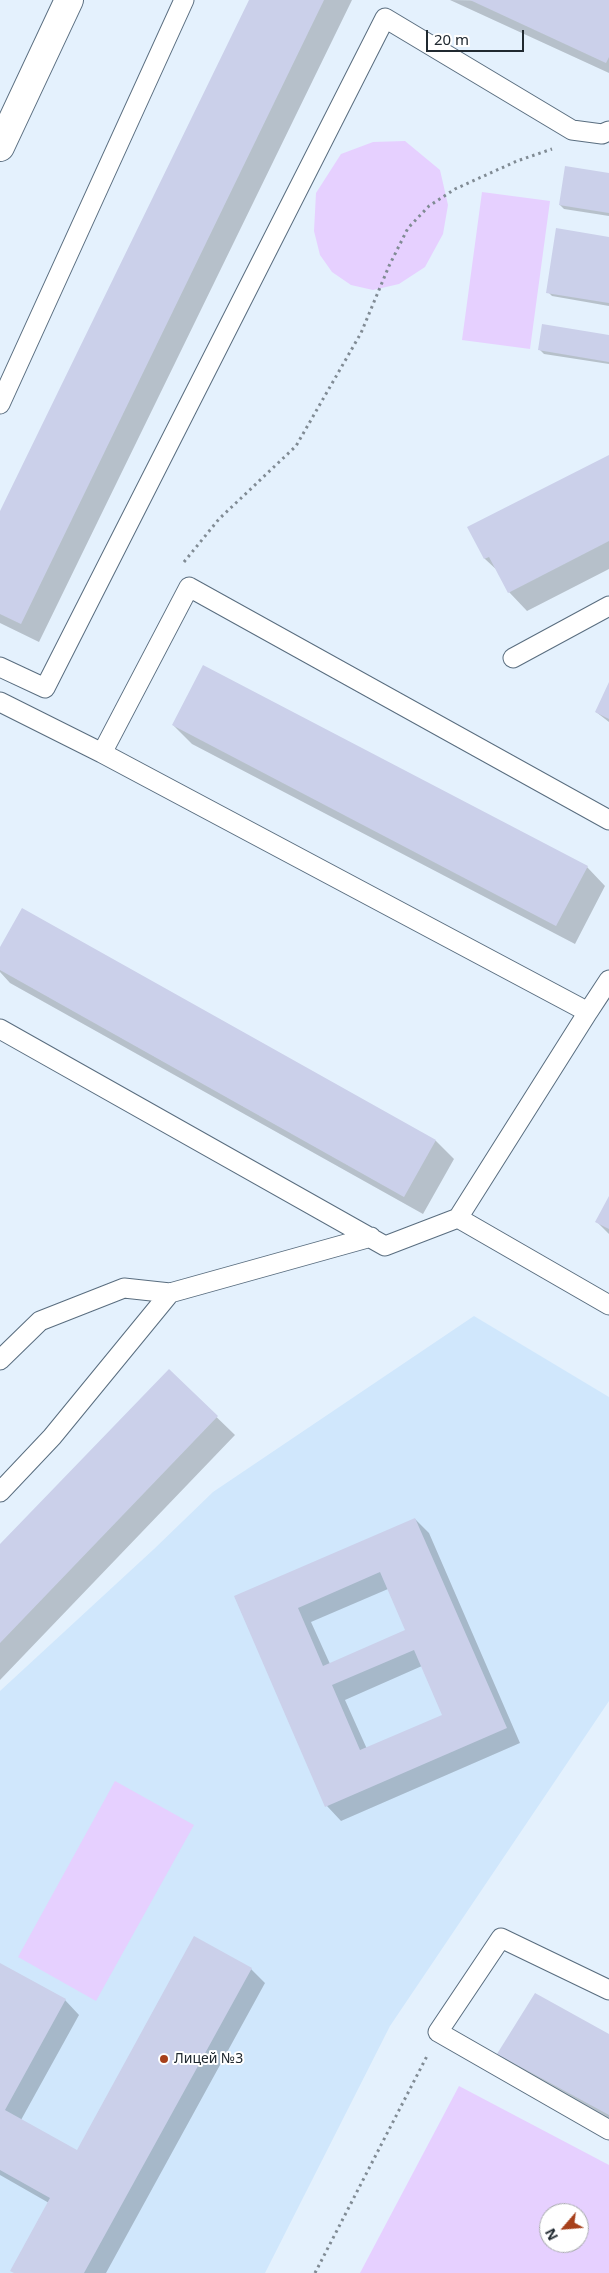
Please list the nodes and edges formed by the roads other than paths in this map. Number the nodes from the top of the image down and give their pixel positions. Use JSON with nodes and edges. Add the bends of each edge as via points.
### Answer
{"nodes":[{"id":1,"x":69,"y":0,"type":"edge"},
{"id":2,"x":184,"y":0,"type":"edge"},
{"id":3,"x":609,"y":131,"type":"edge"},
{"id":4,"x":0,"y":148,"type":"edge"},
{"id":5,"x":0,"y":404,"type":"edge"},
{"id":6,"x":609,"y":606,"type":"edge"},
{"id":7,"x":513,"y":658,"type":"dead end"},
{"id":8,"x":0,"y":667,"type":"edge"},
{"id":9,"x":0,"y":702,"type":"edge"},
{"id":10,"x":102,"y":754,"type":"junction"},
{"id":11,"x":609,"y":820,"type":"edge"},
{"id":12,"x":609,"y":980,"type":"edge"},
{"id":13,"x":588,"y":1012,"type":"junction"},
{"id":14,"x":0,"y":1029,"type":"edge"},
{"id":15,"x":458,"y":1218,"type":"junction"},
{"id":16,"x":371,"y":1237,"type":"junction"},
{"id":17,"x":170,"y":1293,"type":"junction"},
{"id":18,"x":609,"y":1305,"type":"edge"},
{"id":19,"x":0,"y":1360,"type":"edge"},
{"id":20,"x":0,"y":1492,"type":"edge"},
{"id":21,"x":609,"y":1990,"type":"edge"},
{"id":22,"x":609,"y":2130,"type":"edge"}],
"edges":[{"from":1,"to":4,"type":"main road"},
{"from":2,"to":5,"type":"lane"},
{"from":3,"to":8,"type":"lane","via":[[602,134],[572,130],[385,18],[45,688]]},
{"from":6,"to":7,"type":"lane"},
{"from":9,"to":10,"type":"lane"},
{"from":10,"to":11,"type":"lane","via":[[188,587]]},
{"from":10,"to":13,"type":"lane"},
{"from":12,"to":13,"type":"lane"},
{"from":13,"to":15,"type":"lane"},
{"from":14,"to":16,"type":"lane"},
{"from":15,"to":16,"type":"lane","via":[[385,1246]]},
{"from":15,"to":18,"type":"lane"},
{"from":16,"to":17,"type":"lane"},
{"from":17,"to":19,"type":"lane","via":[[124,1288],[40,1321]]},
{"from":17,"to":20,"type":"lane","via":[[52,1437]]},
{"from":21,"to":22,"type":"lane","via":[[501,1938],[438,2032]]}]}
